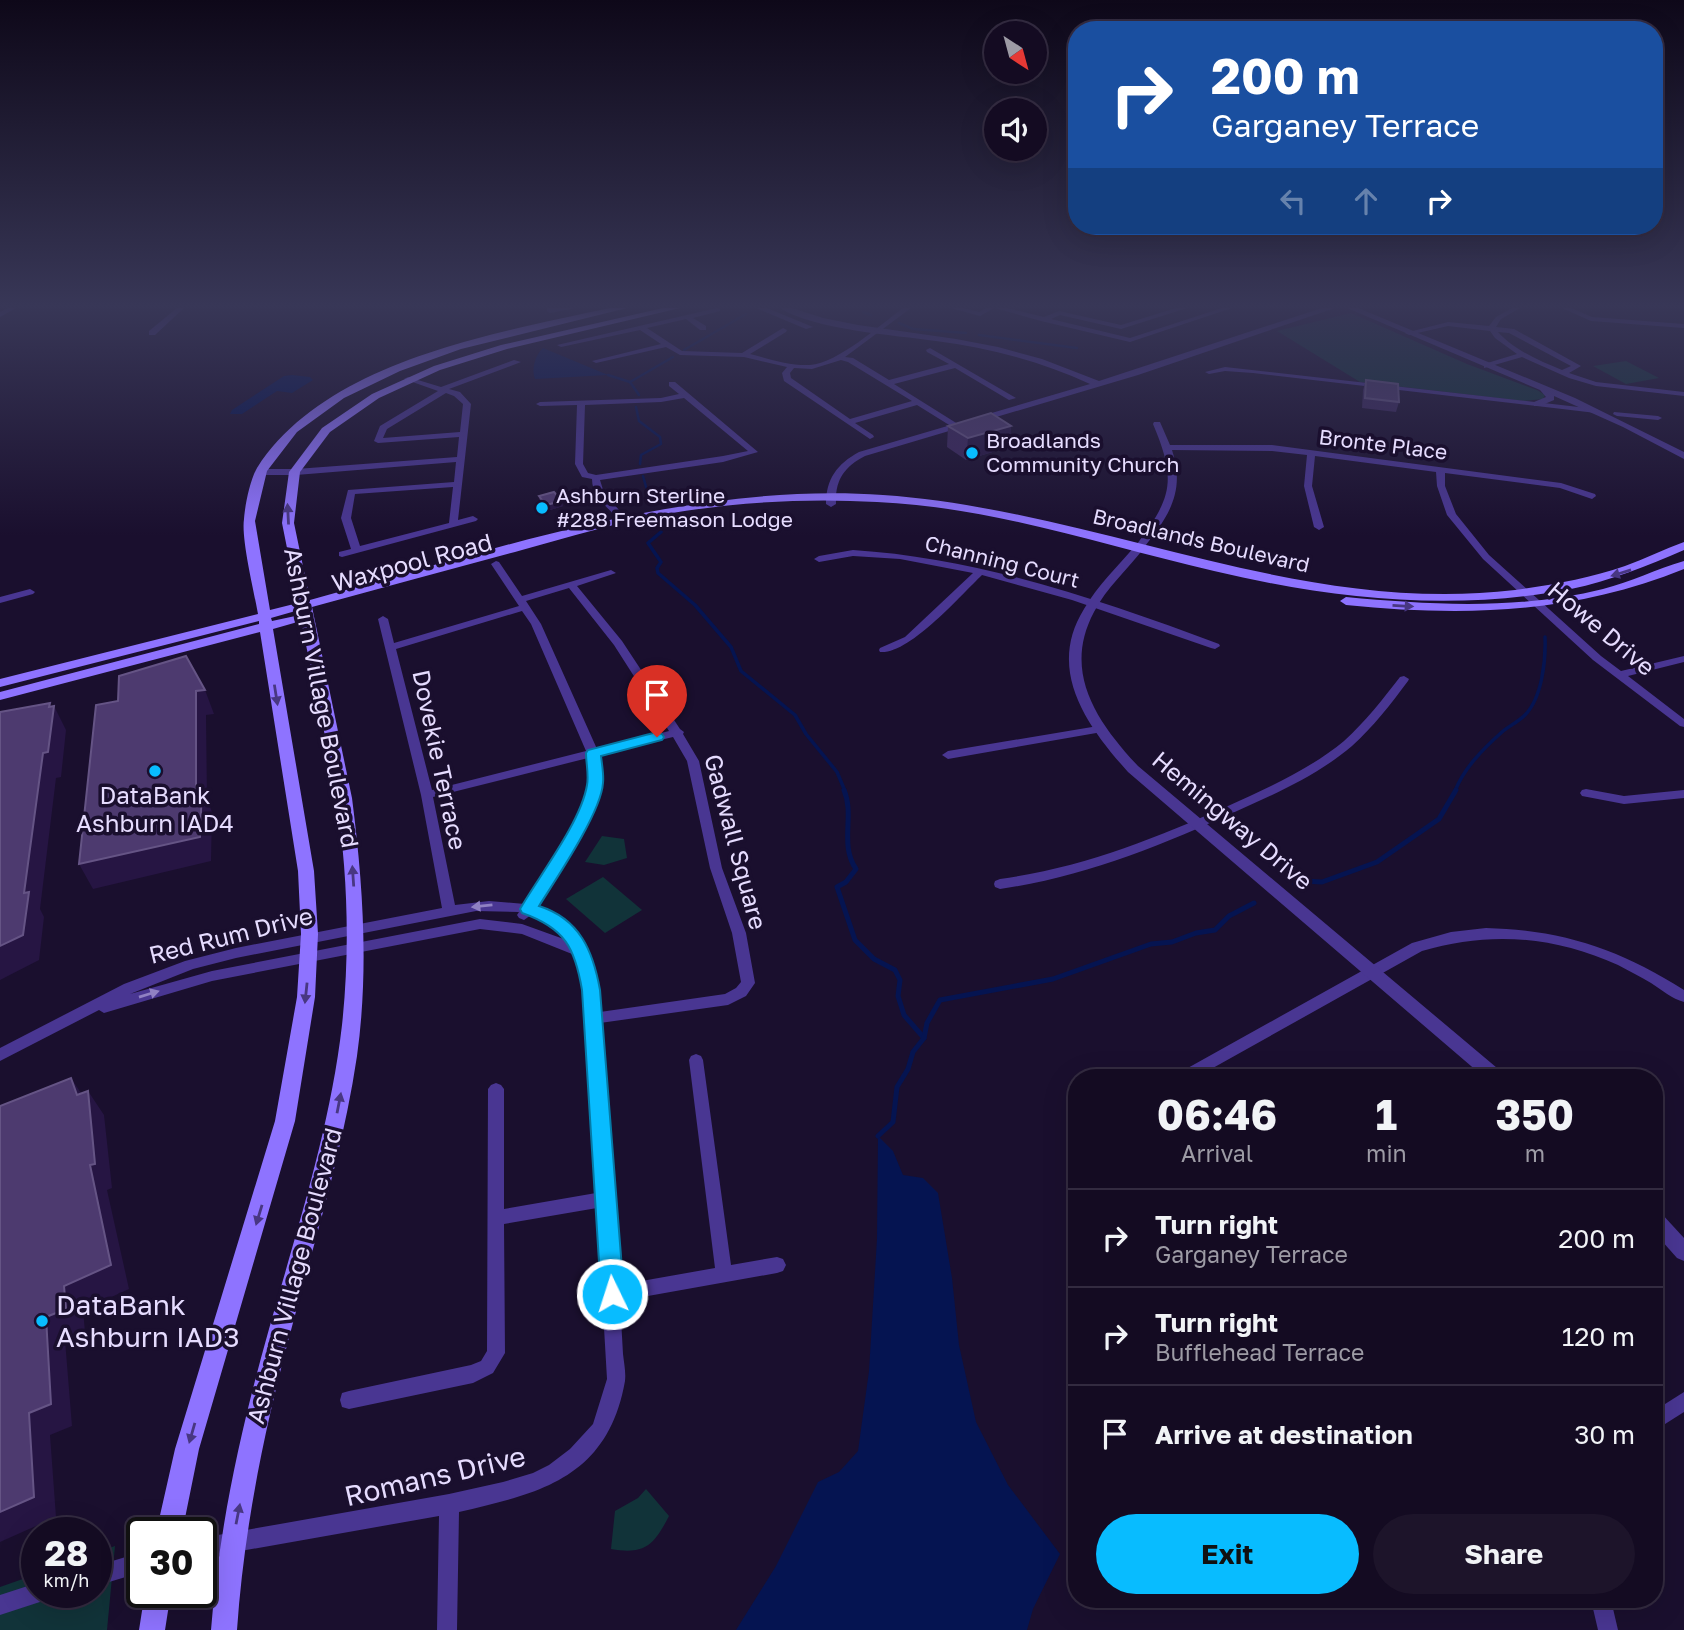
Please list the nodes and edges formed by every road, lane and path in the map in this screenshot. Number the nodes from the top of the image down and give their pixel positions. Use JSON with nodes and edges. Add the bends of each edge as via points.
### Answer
{"nodes":[{"id":1,"x":363,"y":384,"type":"edge"},
{"id":2,"x":398,"y":384,"type":"edge"},
{"id":3,"x":424,"y":384,"type":"edge"},
{"id":4,"x":459,"y":384,"type":"edge"},
{"id":5,"x":672,"y":384,"type":"dead end"},
{"id":6,"x":794,"y":384,"type":"edge"},
{"id":7,"x":890,"y":384,"type":"edge"},
{"id":8,"x":988,"y":384,"type":"edge"},
{"id":9,"x":1098,"y":384,"type":"edge"},
{"id":10,"x":1365,"y":384,"type":"edge"},
{"id":11,"x":1533,"y":384,"type":"edge"},
{"id":12,"x":1598,"y":384,"type":"edge"},
{"id":13,"x":1543,"y":388,"type":"junction"},
{"id":14,"x":443,"y":390,"type":"junction"},
{"id":15,"x":1684,"y":394,"type":"edge"},
{"id":16,"x":685,"y":395,"type":"junction"},
{"id":17,"x":1012,"y":398,"type":"dead end"},
{"id":18,"x":918,"y":402,"type":"junction"},
{"id":19,"x":581,"y":403,"type":"junction"},
{"id":20,"x":540,"y":404,"type":"dead end"},
{"id":21,"x":1537,"y":404,"type":"junction"},
{"id":22,"x":1595,"y":411,"type":"junction"},
{"id":23,"x":1617,"y":414,"type":"dead end"},
{"id":24,"x":1658,"y":418,"type":"dead end"},
{"id":25,"x":848,"y":422,"type":"junction"},
{"id":26,"x":1157,"y":424,"type":"dead end"},
{"id":27,"x":957,"y":426,"type":"junction"},
{"id":28,"x":465,"y":434,"type":"junction"},
{"id":29,"x":870,"y":437,"type":"dead end"},
{"id":30,"x":1168,"y":447,"type":"junction"},
{"id":31,"x":1311,"y":453,"type":"junction"},
{"id":32,"x":1684,"y":456,"type":"edge"},
{"id":33,"x":461,"y":459,"type":"junction"},
{"id":34,"x":298,"y":469,"type":"junction"},
{"id":35,"x":1440,"y":470,"type":"junction"},
{"id":36,"x":262,"y":472,"type":"junction"},
{"id":37,"x":596,"y":478,"type":"junction"},
{"id":38,"x":457,"y":484,"type":"junction"},
{"id":39,"x":1592,"y":496,"type":"dead end"},
{"id":40,"x":831,"y":500,"type":"junction"},
{"id":41,"x":613,"y":507,"type":"junction"},
{"id":42,"x":473,"y":519,"type":"dead end"},
{"id":43,"x":622,"y":519,"type":"junction"},
{"id":44,"x":453,"y":524,"type":"junction"},
{"id":45,"x":604,"y":524,"type":"junction"},
{"id":46,"x":1319,"y":527,"type":"dead end"},
{"id":47,"x":596,"y":536,"type":"junction"},
{"id":48,"x":1684,"y":546,"type":"edge"},
{"id":49,"x":356,"y":550,"type":"junction"},
{"id":50,"x":1135,"y":552,"type":"junction"},
{"id":51,"x":342,"y":554,"type":"dead end"},
{"id":52,"x":818,"y":559,"type":"dead end"},
{"id":53,"x":496,"y":564,"type":"junction"},
{"id":54,"x":1684,"y":565,"type":"edge"},
{"id":55,"x":979,"y":572,"type":"junction"},
{"id":56,"x":611,"y":573,"type":"dead end"},
{"id":57,"x":571,"y":585,"type":"junction"},
{"id":58,"x":30,"y":592,"type":"dead end"},
{"id":59,"x":1525,"y":592,"type":"junction"},
{"id":60,"x":0,"y":600,"type":"edge"},
{"id":61,"x":523,"y":603,"type":"junction"},
{"id":62,"x":1538,"y":603,"type":"junction"},
{"id":63,"x":1092,"y":605,"type":"junction"},
{"id":64,"x":306,"y":610,"type":"junction"},
{"id":65,"x":383,"y":619,"type":"dead end"},
{"id":66,"x":264,"y":622,"type":"junction"},
{"id":67,"x":1215,"y":646,"type":"dead end"},
{"id":68,"x":391,"y":647,"type":"junction"},
{"id":69,"x":884,"y":650,"type":"dead end"},
{"id":70,"x":1684,"y":659,"type":"edge"},
{"id":71,"x":1619,"y":675,"type":"junction"},
{"id":72,"x":1404,"y":679,"type":"dead end"},
{"id":73,"x":0,"y":683,"type":"edge"},
{"id":74,"x":0,"y":696,"type":"edge"},
{"id":75,"x":1684,"y":724,"type":"edge"},
{"id":76,"x":1098,"y":730,"type":"junction"},
{"id":77,"x":678,"y":732,"type":"junction"},
{"id":78,"x":593,"y":753,"type":"junction"},
{"id":79,"x":948,"y":755,"type":"dead end"},
{"id":80,"x":1586,"y":793,"type":"dead end"},
{"id":81,"x":1684,"y":794,"type":"edge"},
{"id":82,"x":428,"y":795,"type":"junction"},
{"id":83,"x":1198,"y":824,"type":"junction"},
{"id":84,"x":1000,"y":884,"type":"dead end"},
{"id":85,"x":528,"y":909,"type":"junction"},
{"id":86,"x":449,"y":911,"type":"junction"},
{"id":87,"x":516,"y":926,"type":"junction"},
{"id":88,"x":354,"y":939,"type":"junction"},
{"id":89,"x":309,"y":948,"type":"junction"},
{"id":90,"x":581,"y":952,"type":"junction"},
{"id":91,"x":1372,"y":971,"type":"junction"},
{"id":92,"x":1684,"y":997,"type":"edge"},
{"id":93,"x":84,"y":1013,"type":"joint"},
{"id":94,"x":592,"y":1018,"type":"junction"},
{"id":95,"x":0,"y":1055,"type":"edge"},
{"id":96,"x":696,"y":1060,"type":"dead end"},
{"id":97,"x":1198,"y":1069,"type":"edge"},
{"id":98,"x":1486,"y":1069,"type":"edge"},
{"id":99,"x":496,"y":1089,"type":"dead end"},
{"id":100,"x":607,"y":1199,"type":"junction"},
{"id":101,"x":497,"y":1218,"type":"junction"},
{"id":102,"x":1663,"y":1229,"type":"edge"},
{"id":103,"x":1684,"y":1252,"type":"edge"},
{"id":104,"x":777,"y":1265,"type":"dead end"},
{"id":105,"x":724,"y":1273,"type":"junction"},
{"id":106,"x":612,"y":1294,"type":"junction"},
{"id":107,"x":349,"y":1400,"type":"dead end"},
{"id":108,"x":1684,"y":1401,"type":"edge"},
{"id":109,"x":1663,"y":1416,"type":"edge"},
{"id":110,"x":449,"y":1504,"type":"junction"},
{"id":111,"x":172,"y":1517,"type":"edge"},
{"id":112,"x":232,"y":1542,"type":"junction"},
{"id":113,"x":217,"y":1545,"type":"edge"},
{"id":114,"x":21,"y":1598,"type":"edge"},
{"id":115,"x":0,"y":1605,"type":"edge"},
{"id":116,"x":155,"y":1608,"type":"edge"},
{"id":117,"x":1603,"y":1608,"type":"edge"},
{"id":118,"x":152,"y":1630,"type":"edge"},
{"id":119,"x":224,"y":1630,"type":"edge"},
{"id":120,"x":447,"y":1630,"type":"edge"},
{"id":121,"x":1608,"y":1630,"type":"edge"}],
"edges":[{"from":1,"to":36,"type":"main road","name":"Ashburn Village Boulevard","via":[[318,412],[286,440]]},
{"from":2,"to":34,"type":"main road","name":"Ashburn Village Boulevard","via":[[337,422]]},
{"from":3,"to":14,"type":"street"},
{"from":4,"to":14,"type":"street"},
{"from":5,"to":16,"type":"street"},
{"from":6,"to":25,"type":"street"},
{"from":7,"to":18,"type":"street"},
{"from":8,"to":17,"type":"street"},
{"from":9,"to":27,"type":"street"},
{"from":10,"to":21,"type":"street"},
{"from":11,"to":13,"type":"street"},
{"from":12,"to":15,"type":"street"},
{"from":13,"to":21,"type":"street","via":[[1551,398]]},
{"from":13,"to":22,"type":"street"},
{"from":14,"to":28,"type":"street","via":[[467,404]]},
{"from":14,"to":28,"type":"street","via":[[383,428],[378,440]]},
{"from":16,"to":19,"type":"street"},
{"from":16,"to":37,"type":"street","via":[[754,452]]},
{"from":18,"to":25,"type":"street"},
{"from":18,"to":27,"type":"street"},
{"from":19,"to":20,"type":"street"},
{"from":19,"to":37,"type":"street","via":[[579,464],[585,475]]},
{"from":21,"to":22,"type":"street"},
{"from":22,"to":32,"type":"street"},
{"from":23,"to":24,"type":"street"},
{"from":25,"to":29,"type":"street"},
{"from":26,"to":30,"type":"street"},
{"from":27,"to":40,"type":"street","via":[[850,460],[837,473]]},
{"from":28,"to":33,"type":"street"},
{"from":30,"to":31,"type":"street","name":"Bronte Place","via":[[1254,447]]},
{"from":30,"to":50,"type":"street","via":[[1174,471],[1170,499]]},
{"from":31,"to":35,"type":"street","name":"Bronte Place"},
{"from":31,"to":46,"type":"street","via":[[1308,486]]},
{"from":33,"to":34,"type":"street"},
{"from":33,"to":38,"type":"street"},
{"from":34,"to":36,"type":"street"},
{"from":64,"to":34,"type":"main road","name":"Ashburn Village Boulevard","one_way":true,"via":[[286,514]]},
{"from":35,"to":39,"type":"street","name":"Bronte Place","via":[[1561,486]]},
{"from":35,"to":59,"type":"street","name":"Howe Drive","via":[[1445,501],[1459,526]]},
{"from":36,"to":66,"type":"main road","name":"Ashburn Village Boulevard","via":[[249,521]]},
{"from":37,"to":41,"type":"street","via":[[598,492]]},
{"from":38,"to":44,"type":"street"},
{"from":38,"to":49,"type":"street","via":[[351,492],[346,518]]},
{"from":40,"to":43,"type":"main road","name":"Waxpool Road","via":[[722,501]]},
{"from":40,"to":47,"type":"main road","name":"Waxpool Road","via":[[717,511]]},
{"from":40,"to":50,"type":"main road","name":"Broadlands Boulevard","via":[[968,508]]},
{"from":41,"to":43,"type":"street"},
{"from":41,"to":45,"type":"main road","via":[[612,519]]},
{"from":42,"to":44,"type":"street"},
{"from":43,"to":45,"type":"main road","name":"Waxpool Road"},
{"from":43,"to":47,"type":"main road"},
{"from":44,"to":49,"type":"street"},
{"from":45,"to":64,"type":"main road","name":"Waxpool Road"},
{"from":47,"to":53,"type":"main road","name":"Waxpool Road"},
{"from":48,"to":59,"type":"main road","name":"Broadlands Boulevard","one_way":true,"via":[[1615,575]]},
{"from":49,"to":51,"type":"street"},
{"from":50,"to":59,"type":"main road","name":"Broadlands Boulevard","via":[[1355,592],[1446,596]]},
{"from":50,"to":62,"type":"main road","name":"Broadlands Boulevard","one_way":true,"via":[[1283,592],[1382,605]]},
{"from":50,"to":63,"type":"street","name":"Hemingway Drive"},
{"from":52,"to":55,"type":"street","name":"Channing Court","via":[[842,553],[880,555]]},
{"from":53,"to":61,"type":"street"},
{"from":53,"to":64,"type":"main road","name":"Waxpool Road"},
{"from":54,"to":62,"type":"main road","name":"Broadlands Boulevard","via":[[1594,595]]},
{"from":55,"to":63,"type":"street","name":"Channing Court"},
{"from":55,"to":69,"type":"street","via":[[909,639]]},
{"from":56,"to":57,"type":"street"},
{"from":57,"to":61,"type":"street"},
{"from":57,"to":77,"type":"street","name":"Gadwall Square","via":[[618,643]]},
{"from":58,"to":60,"type":"street"},
{"from":59,"to":62,"type":"street","name":"Howe Drive"},
{"from":61,"to":68,"type":"street"},
{"from":61,"to":78,"type":"street"},
{"from":62,"to":71,"type":"street","name":"Howe Drive"},
{"from":63,"to":67,"type":"street","name":"Channing Court"},
{"from":63,"to":76,"type":"street","name":"Hemingway Drive","via":[[1076,640],[1075,671],[1082,699]]},
{"from":64,"to":66,"type":"main road","name":"Waxpool Road"},
{"from":88,"to":64,"type":"main road","name":"Ashburn Village Boulevard","one_way":true,"via":[[344,798]]},
{"from":65,"to":68,"type":"street","name":"Dovekie Terrace"},
{"from":66,"to":73,"type":"main road","name":"Waxpool Road"},
{"from":66,"to":74,"type":"main road","name":"Waxpool Road"},
{"from":66,"to":89,"type":"main road","name":"Ashburn Village Boulevard","one_way":true,"via":[[306,871]]},
{"from":68,"to":82,"type":"street","name":"Dovekie Terrace"},
{"from":70,"to":71,"type":"street"},
{"from":71,"to":75,"type":"street","name":"Howe Drive"},
{"from":72,"to":83,"type":"street","via":[[1366,726],[1324,761]]},
{"from":76,"to":79,"type":"street"},
{"from":76,"to":83,"type":"street","name":"Hemingway Drive","via":[[1133,769]]},
{"from":77,"to":78,"type":"street"},
{"from":77,"to":94,"type":"street","name":"Gadwall Square","via":[[693,761],[748,983],[728,999]]},
{"from":78,"to":82,"type":"street"},
{"from":78,"to":85,"type":"street","via":[[596,784],[590,801]]},
{"from":80,"to":81,"type":"street","via":[[1624,800]]},
{"from":82,"to":86,"type":"street","name":"Dovekie Terrace"},
{"from":83,"to":84,"type":"street","via":[[1092,867]]},
{"from":83,"to":91,"type":"street","name":"Hemingway Drive"},
{"from":85,"to":86,"type":"street","name":"Romans Drive","one_way":true,"via":[[495,905]]},
{"from":85,"to":87,"type":"street"},
{"from":85,"to":90,"type":"street","name":"Romans Drive","via":[[555,920],[576,939]]},
{"from":86,"to":88,"type":"street","name":"Romans Drive"},
{"from":87,"to":88,"type":"street","via":[[480,924]]},
{"from":87,"to":90,"type":"street"},
{"from":88,"to":89,"type":"street","name":"Red Rum Drive"},
{"from":112,"to":88,"type":"main road","name":"Ashburn Village Boulevard","one_way":true,"via":[[255,1426],[335,1125],[348,1055]]},
{"from":89,"to":93,"type":"street","name":"Red Rum Drive"},
{"from":89,"to":111,"type":"main road","name":"Ashburn Village Boulevard","one_way":true,"via":[[296,1068],[285,1122],[187,1449]]},
{"from":90,"to":94,"type":"street","name":"Romans Drive","via":[[591,990]]},
{"from":91,"to":92,"type":"street","via":[[1437,939],[1513,933],[1592,950],[1646,973]]},
{"from":91,"to":97,"type":"street"},
{"from":91,"to":98,"type":"street","name":"Hemingway Drive"},
{"from":93,"to":95,"type":"street","name":"Red Rum Drive"},
{"from":94,"to":100,"type":"street","name":"Romans Drive"},
{"from":96,"to":105,"type":"street"},
{"from":99,"to":101,"type":"street"},
{"from":100,"to":101,"type":"street"},
{"from":100,"to":106,"type":"street","name":"Romans Drive"},
{"from":101,"to":107,"type":"street","via":[[496,1353],[487,1367],[473,1374]]},
{"from":102,"to":103,"type":"street"},
{"from":104,"to":105,"type":"street"},
{"from":105,"to":106,"type":"street"},
{"from":106,"to":110,"type":"street","name":"Romans Drive","via":[[617,1379],[601,1429],[578,1456],[546,1477]]},
{"from":108,"to":109,"type":"street"},
{"from":110,"to":112,"type":"street","name":"Romans Drive"},
{"from":110,"to":120,"type":"street"},
{"from":112,"to":113,"type":"street","name":"Romans Drive"},
{"from":112,"to":119,"type":"main road","name":"Ashburn Village Boulevard"},
{"from":114,"to":115,"type":"street"},
{"from":116,"to":118,"type":"main road"},
{"from":117,"to":121,"type":"street"}]}
